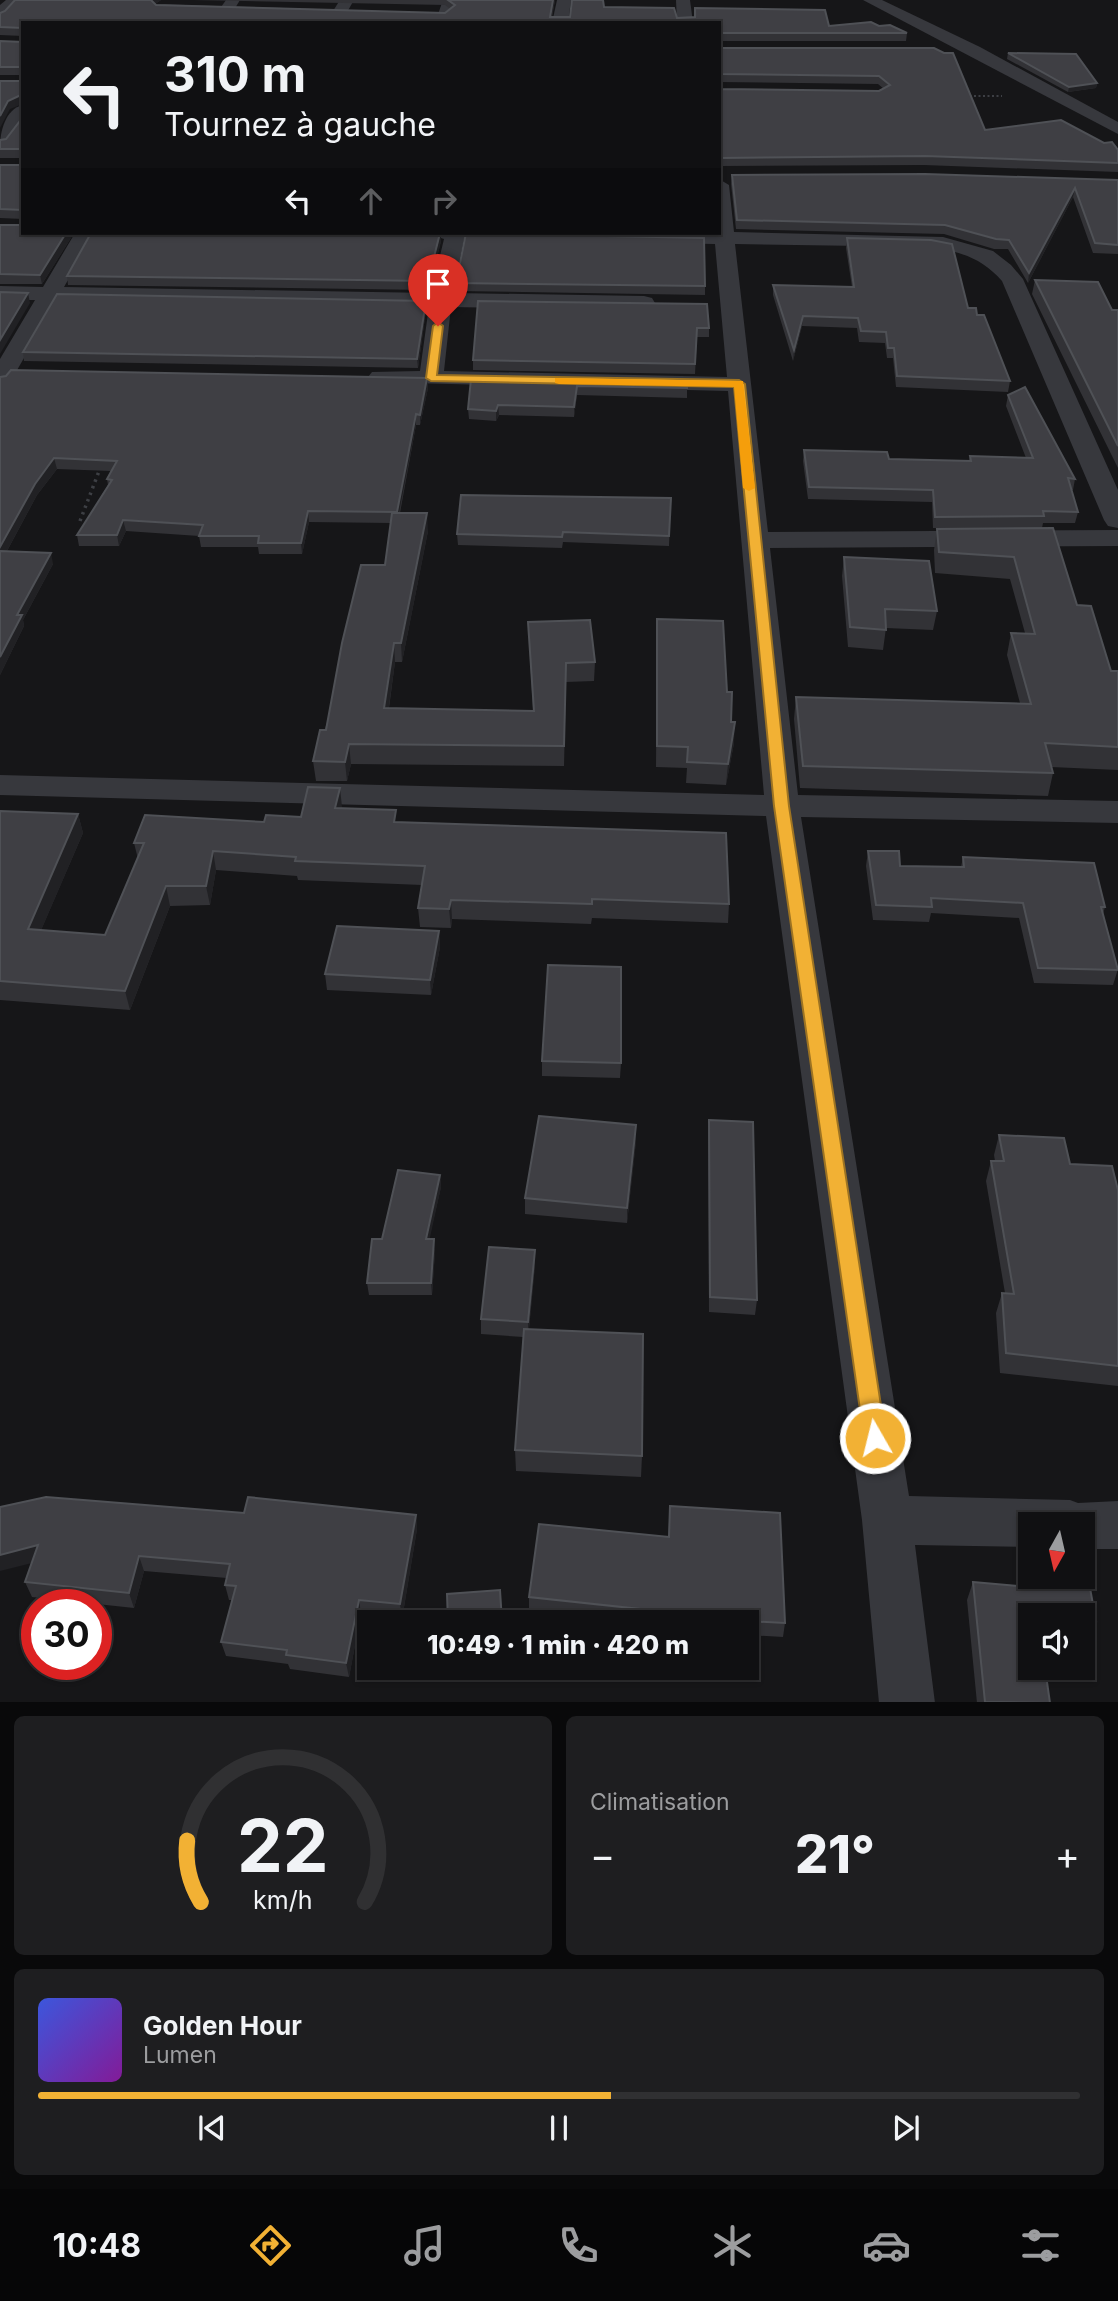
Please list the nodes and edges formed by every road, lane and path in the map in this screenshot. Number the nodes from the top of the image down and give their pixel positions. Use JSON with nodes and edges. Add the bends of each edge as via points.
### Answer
{"nodes":[{"id":1,"x":14,"y":0,"type":"edge"},
{"id":2,"x":564,"y":0,"type":"edge"},
{"id":3,"x":683,"y":0,"type":"edge"},
{"id":4,"x":870,"y":0,"type":"edge"},
{"id":5,"x":252,"y":9,"type":"edge"},
{"id":6,"x":223,"y":10,"type":"edge"},
{"id":7,"x":0,"y":14,"type":"edge"},
{"id":8,"x":560,"y":21,"type":"edge"},
{"id":9,"x":685,"y":21,"type":"edge"},
{"id":10,"x":934,"y":49,"type":"edge"},
{"id":11,"x":974,"y":50,"type":"junction"},
{"id":12,"x":1052,"y":94,"type":"junction"},
{"id":13,"x":956,"y":96,"type":"edge"},
{"id":14,"x":13,"y":114,"type":"edge"},
{"id":15,"x":1118,"y":129,"type":"edge"},
{"id":16,"x":0,"y":142,"type":"edge"},
{"id":17,"x":730,"y":180,"type":"edge"},
{"id":18,"x":84,"y":235,"type":"edge"},
{"id":19,"x":455,"y":235,"type":"edge"},
{"id":20,"x":590,"y":235,"type":"edge"},
{"id":21,"x":724,"y":237,"type":"junction"},
{"id":22,"x":0,"y":293,"type":"edge"},
{"id":23,"x":50,"y":295,"type":"junction"},
{"id":24,"x":441,"y":299,"type":"junction"},
{"id":25,"x":662,"y":304,"type":"edge"},
{"id":26,"x":704,"y":304,"type":"edge"},
{"id":27,"x":731,"y":305,"type":"junction"},
{"id":28,"x":31,"y":371,"type":"edge"},
{"id":29,"x":3,"y":375,"type":"edge"},
{"id":30,"x":364,"y":377,"type":"edge"},
{"id":31,"x":431,"y":378,"type":"junction"},
{"id":32,"x":739,"y":384,"type":"junction"},
{"id":33,"x":103,"y":460,"type":"edge"},
{"id":34,"x":1118,"y":520,"type":"edge"},
{"id":35,"x":80,"y":521,"type":"dead end"},
{"id":36,"x":1118,"y":538,"type":"edge"},
{"id":37,"x":755,"y":540,"type":"junction"},
{"id":38,"x":0,"y":785,"type":"edge"},
{"id":39,"x":782,"y":806,"type":"junction"},
{"id":40,"x":1118,"y":812,"type":"edge"},
{"id":41,"x":887,"y":1520,"type":"junction"},
{"id":42,"x":1018,"y":1523,"type":"edge"},
{"id":43,"x":1096,"y":1525,"type":"edge"},
{"id":44,"x":1118,"y":1525,"type":"edge"},
{"id":45,"x":907,"y":1702,"type":"edge"}],
"edges":[{"from":1,"to":7,"type":"street"},
{"from":2,"to":8,"type":"street"},
{"from":3,"to":9,"type":"street"},
{"from":4,"to":11,"type":"street"},
{"from":5,"to":6,"type":"street"},
{"from":10,"to":11,"type":"street"},
{"from":11,"to":12,"type":"street"},
{"from":12,"to":13,"type":"path"},
{"from":12,"to":15,"type":"street"},
{"from":14,"to":16,"type":"street","via":[[16,123]]},
{"from":17,"to":21,"type":"street"},
{"from":18,"to":23,"type":"street"},
{"from":19,"to":24,"type":"street"},
{"from":20,"to":21,"type":"street"},
{"from":21,"to":27,"type":"street"},
{"from":21,"to":34,"type":"street","via":[[930,241],[957,245],[999,262],[1012,279]]},
{"from":22,"to":23,"type":"street"},
{"from":23,"to":24,"type":"street"},
{"from":23,"to":29,"type":"street"},
{"from":24,"to":25,"type":"street"},
{"from":24,"to":31,"type":"street"},
{"from":26,"to":27,"type":"street"},
{"from":27,"to":32,"type":"street"},
{"from":28,"to":29,"type":"street"},
{"from":30,"to":31,"type":"street"},
{"from":31,"to":32,"type":"street"},
{"from":32,"to":37,"type":"street"},
{"from":33,"to":35,"type":"path"},
{"from":36,"to":37,"type":"street"},
{"from":37,"to":39,"type":"street"},
{"from":38,"to":39,"type":"street"},
{"from":39,"to":40,"type":"street"},
{"from":39,"to":41,"type":"street"},
{"from":41,"to":42,"type":"street"},
{"from":41,"to":45,"type":"street"},
{"from":43,"to":44,"type":"street"}]}
